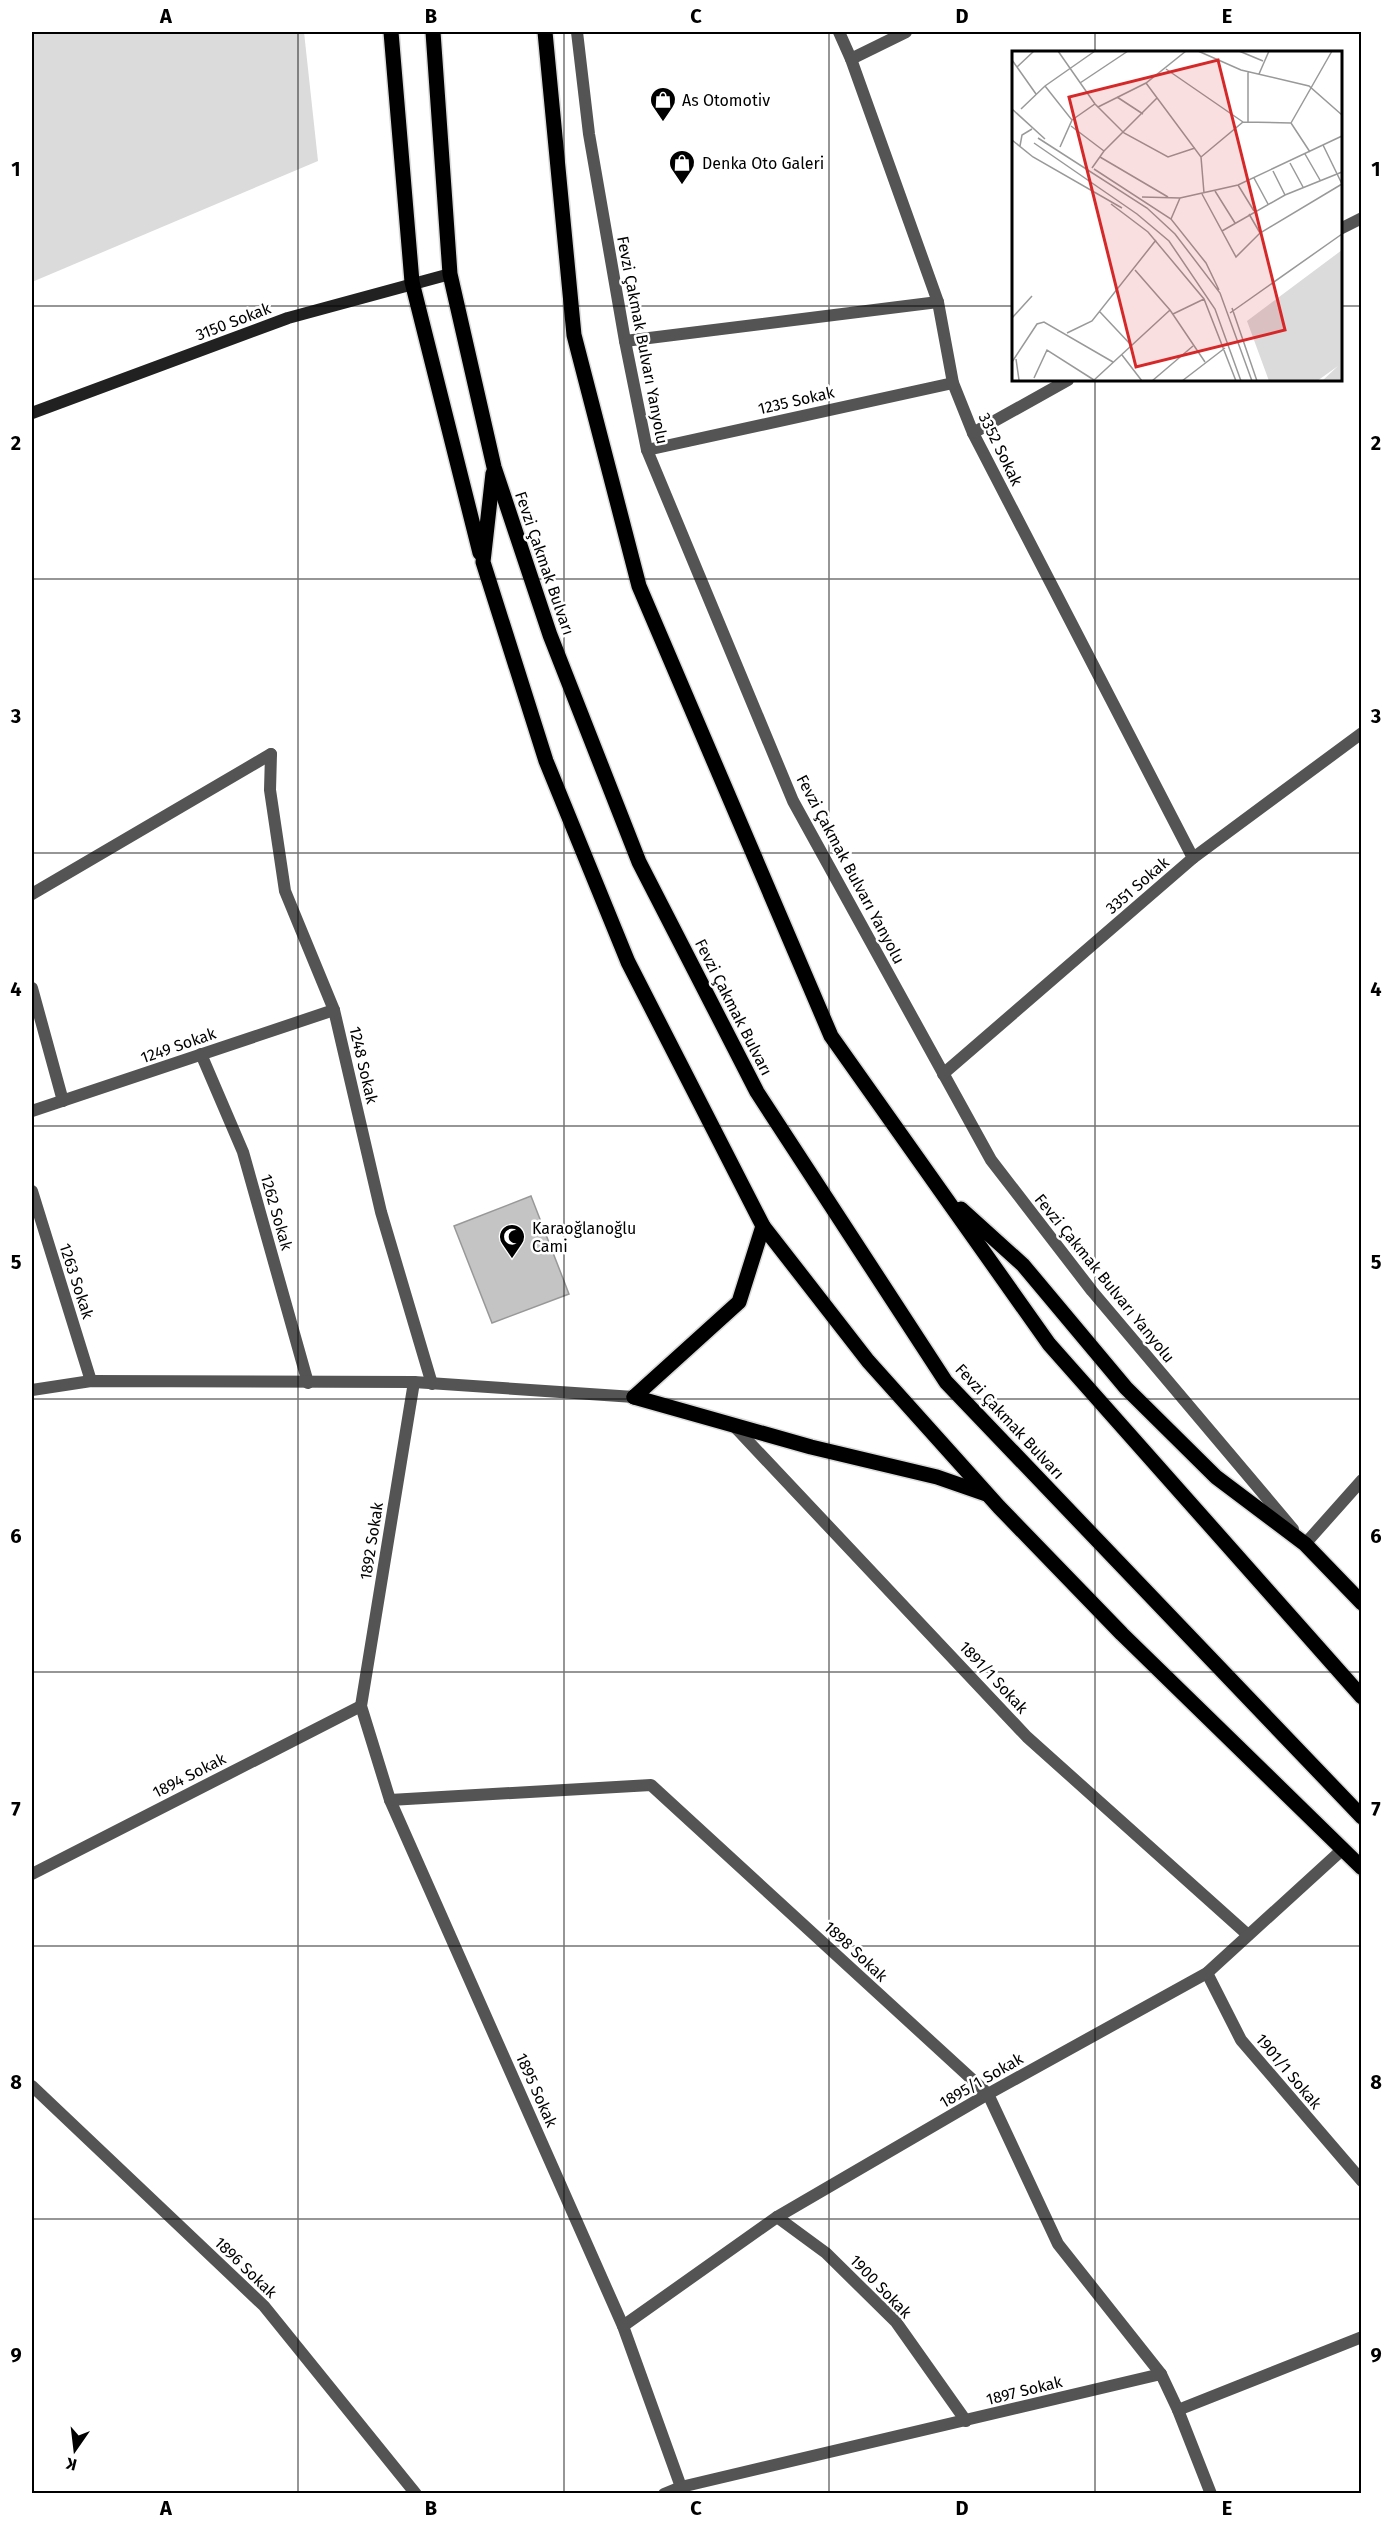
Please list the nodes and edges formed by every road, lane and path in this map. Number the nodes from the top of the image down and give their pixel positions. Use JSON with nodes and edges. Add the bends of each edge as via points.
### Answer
{"nodes":[{"id":1,"x":391,"y":32,"type":"edge"},
{"id":2,"x":433,"y":32,"type":"edge"},
{"id":3,"x":545,"y":32,"type":"edge"},
{"id":4,"x":578,"y":32,"type":"edge"},
{"id":5,"x":839,"y":32,"type":"edge"},
{"id":6,"x":906,"y":32,"type":"edge"},
{"id":7,"x":851,"y":59,"type":"junction"},
{"id":8,"x":1362,"y":218,"type":"edge"},
{"id":9,"x":1342,"y":228,"type":"edge"},
{"id":10,"x":450,"y":274,"type":"junction"},
{"id":11,"x":412,"y":282,"type":"junction"},
{"id":12,"x":938,"y":302,"type":"junction"},
{"id":13,"x":625,"y":340,"type":"junction"},
{"id":14,"x":1066,"y":381,"type":"edge"},
{"id":15,"x":953,"y":382,"type":"junction"},
{"id":16,"x":32,"y":413,"type":"edge"},
{"id":17,"x":973,"y":433,"type":"junction"},
{"id":18,"x":647,"y":450,"type":"junction"},
{"id":19,"x":494,"y":467,"type":"junction"},
{"id":20,"x":483,"y":562,"type":"junction"},
{"id":21,"x":1362,"y":733,"type":"edge"},
{"id":22,"x":1193,"y":858,"type":"junction"},
{"id":23,"x":32,"y":894,"type":"edge"},
{"id":24,"x":32,"y":988,"type":"edge"},
{"id":25,"x":334,"y":1010,"type":"junction"},
{"id":26,"x":201,"y":1054,"type":"junction"},
{"id":27,"x":943,"y":1074,"type":"junction"},
{"id":28,"x":63,"y":1101,"type":"junction"},
{"id":29,"x":32,"y":1111,"type":"edge"},
{"id":30,"x":32,"y":1191,"type":"edge"},
{"id":31,"x":941,"y":1191,"type":"junction"},
{"id":32,"x":763,"y":1226,"type":"junction"},
{"id":33,"x":91,"y":1381,"type":"junction"},
{"id":34,"x":414,"y":1382,"type":"junction"},
{"id":35,"x":308,"y":1383,"type":"junction"},
{"id":36,"x":432,"y":1384,"type":"junction"},
{"id":37,"x":32,"y":1390,"type":"edge"},
{"id":38,"x":634,"y":1398,"type":"junction"},
{"id":39,"x":732,"y":1425,"type":"junction"},
{"id":40,"x":1362,"y":1480,"type":"edge"},
{"id":41,"x":988,"y":1495,"type":"junction"},
{"id":42,"x":1305,"y":1544,"type":"junction"},
{"id":43,"x":1362,"y":1603,"type":"edge"},
{"id":44,"x":1362,"y":1697,"type":"edge"},
{"id":45,"x":361,"y":1706,"type":"junction"},
{"id":46,"x":390,"y":1800,"type":"junction"},
{"id":47,"x":1362,"y":1817,"type":"edge"},
{"id":48,"x":1343,"y":1849,"type":"junction"},
{"id":49,"x":1362,"y":1868,"type":"edge"},
{"id":50,"x":32,"y":1874,"type":"edge"},
{"id":51,"x":1248,"y":1935,"type":"junction"},
{"id":52,"x":1207,"y":1973,"type":"junction"},
{"id":53,"x":32,"y":2086,"type":"edge"},
{"id":54,"x":988,"y":2094,"type":"junction"},
{"id":55,"x":1362,"y":2181,"type":"edge"},
{"id":56,"x":777,"y":2217,"type":"junction"},
{"id":57,"x":623,"y":2326,"type":"junction"},
{"id":58,"x":1362,"y":2337,"type":"edge"},
{"id":59,"x":1161,"y":2374,"type":"junction"},
{"id":60,"x":1178,"y":2410,"type":"junction"},
{"id":61,"x":966,"y":2421,"type":"junction"},
{"id":62,"x":681,"y":2487,"type":"junction"},
{"id":63,"x":416,"y":2493,"type":"edge"},
{"id":64,"x":664,"y":2493,"type":"edge"},
{"id":65,"x":1211,"y":2493,"type":"edge"}],
"edges":[{"from":1,"to":11,"type":"main road"},
{"from":2,"to":10,"type":"main road","name":"Fevzi Çakmak Bulvarı"},
{"from":3,"to":31,"type":"main road","via":[[574,335],[639,586],[831,1036]]},
{"from":4,"to":13,"type":"street","name":"Fevzi Çakmak Bulvarı Yanyolu","via":[[589,134]]},
{"from":5,"to":7,"type":"street","name":"3352 Sokak"},
{"from":6,"to":7,"type":"street"},
{"from":7,"to":12,"type":"street","name":"3352 Sokak"},
{"from":8,"to":9,"type":"street"},
{"from":10,"to":11,"type":"main road","name":"3150 Sokak"},
{"from":10,"to":19,"type":"main road","name":"Fevzi Çakmak Bulvarı"},
{"from":11,"to":16,"type":"main road","name":"3150 Sokak","via":[[288,318]]},
{"from":11,"to":20,"type":"main road"},
{"from":12,"to":13,"type":"street"},
{"from":12,"to":15,"type":"street","name":"3352 Sokak"},
{"from":13,"to":18,"type":"street","name":"Fevzi Çakmak Bulvarı Yanyolu"},
{"from":14,"to":17,"type":"street"},
{"from":15,"to":17,"type":"street","name":"3352 Sokak"},
{"from":15,"to":18,"type":"street","name":"1235 Sokak"},
{"from":17,"to":22,"type":"street","name":"3352 Sokak"},
{"from":18,"to":27,"type":"street","name":"Fevzi Çakmak Bulvarı Yanyolu","via":[[793,801]]},
{"from":19,"to":20,"type":"main road"},
{"from":19,"to":47,"type":"main road","name":"Fevzi Çakmak Bulvarı","via":[[550,635],[639,862],[757,1092],[946,1382]]},
{"from":20,"to":32,"type":"main road","via":[[546,761],[628,962]]},
{"from":21,"to":22,"type":"street","name":"3351 Sokak"},
{"from":22,"to":27,"type":"street","name":"3351 Sokak"},
{"from":23,"to":25,"type":"street","name":"1248 Sokak","via":[[271,754],[270,789],[285,891]]},
{"from":24,"to":28,"type":"street"},
{"from":25,"to":26,"type":"street","name":"1249 Sokak"},
{"from":25,"to":36,"type":"street","name":"1248 Sokak","via":[[381,1212]]},
{"from":26,"to":28,"type":"street","name":"1249 Sokak"},
{"from":26,"to":35,"type":"street","name":"1262 Sokak","via":[[243,1152]]},
{"from":27,"to":42,"type":"street","name":"Fevzi Çakmak Bulvarı Yanyolu","via":[[991,1160],[1092,1291]]},
{"from":28,"to":29,"type":"street","name":"1249 Sokak"},
{"from":30,"to":33,"type":"street","name":"1263 Sokak"},
{"from":31,"to":42,"type":"main road","via":[[1023,1265],[1126,1388],[1216,1477]]},
{"from":31,"to":44,"type":"main road","via":[[1049,1344]]},
{"from":32,"to":38,"type":"main road","via":[[739,1302]]},
{"from":32,"to":41,"type":"main road","via":[[868,1361]]},
{"from":33,"to":35,"type":"street"},
{"from":33,"to":37,"type":"street"},
{"from":34,"to":35,"type":"street"},
{"from":34,"to":36,"type":"street"},
{"from":34,"to":45,"type":"street","name":"1892 Sokak"},
{"from":36,"to":38,"type":"street"},
{"from":38,"to":39,"type":"main road"},
{"from":39,"to":41,"type":"main road","via":[[937,1477]]},
{"from":39,"to":51,"type":"street","name":"1891/1 Sokak","via":[[1028,1737]]},
{"from":40,"to":42,"type":"street"},
{"from":41,"to":48,"type":"main road","via":[[1122,1634]]},
{"from":42,"to":43,"type":"main road"},
{"from":45,"to":46,"type":"street","name":"1895 Sokak"},
{"from":45,"to":50,"type":"street","name":"1894 Sokak"},
{"from":46,"to":54,"type":"street","name":"1898 Sokak","via":[[651,1785]]},
{"from":46,"to":57,"type":"street","name":"1895 Sokak"},
{"from":48,"to":49,"type":"main road"},
{"from":48,"to":51,"type":"street","name":"1895/1 Sokak"},
{"from":51,"to":52,"type":"street","name":"1895/1 Sokak"},
{"from":52,"to":54,"type":"street","name":"1895/1 Sokak"},
{"from":52,"to":55,"type":"street","name":"1901/1 Sokak","via":[[1241,2040]]},
{"from":53,"to":63,"type":"street","name":"1896 Sokak","via":[[264,2306]]},
{"from":54,"to":56,"type":"street","name":"1895/1 Sokak"},
{"from":54,"to":59,"type":"street","name":"1898 Sokak","via":[[1058,2244]]},
{"from":56,"to":57,"type":"street","name":"1895/1 Sokak"},
{"from":56,"to":61,"type":"street","name":"1900 Sokak","via":[[826,2253],[896,2322]]},
{"from":57,"to":62,"type":"street","name":"1895 Sokak"},
{"from":58,"to":60,"type":"street"},
{"from":59,"to":60,"type":"street"},
{"from":59,"to":61,"type":"street","name":"1897 Sokak"},
{"from":60,"to":65,"type":"street"},
{"from":61,"to":62,"type":"street","name":"1897 Sokak"},
{"from":62,"to":64,"type":"street","name":"1897 Sokak"}]}
